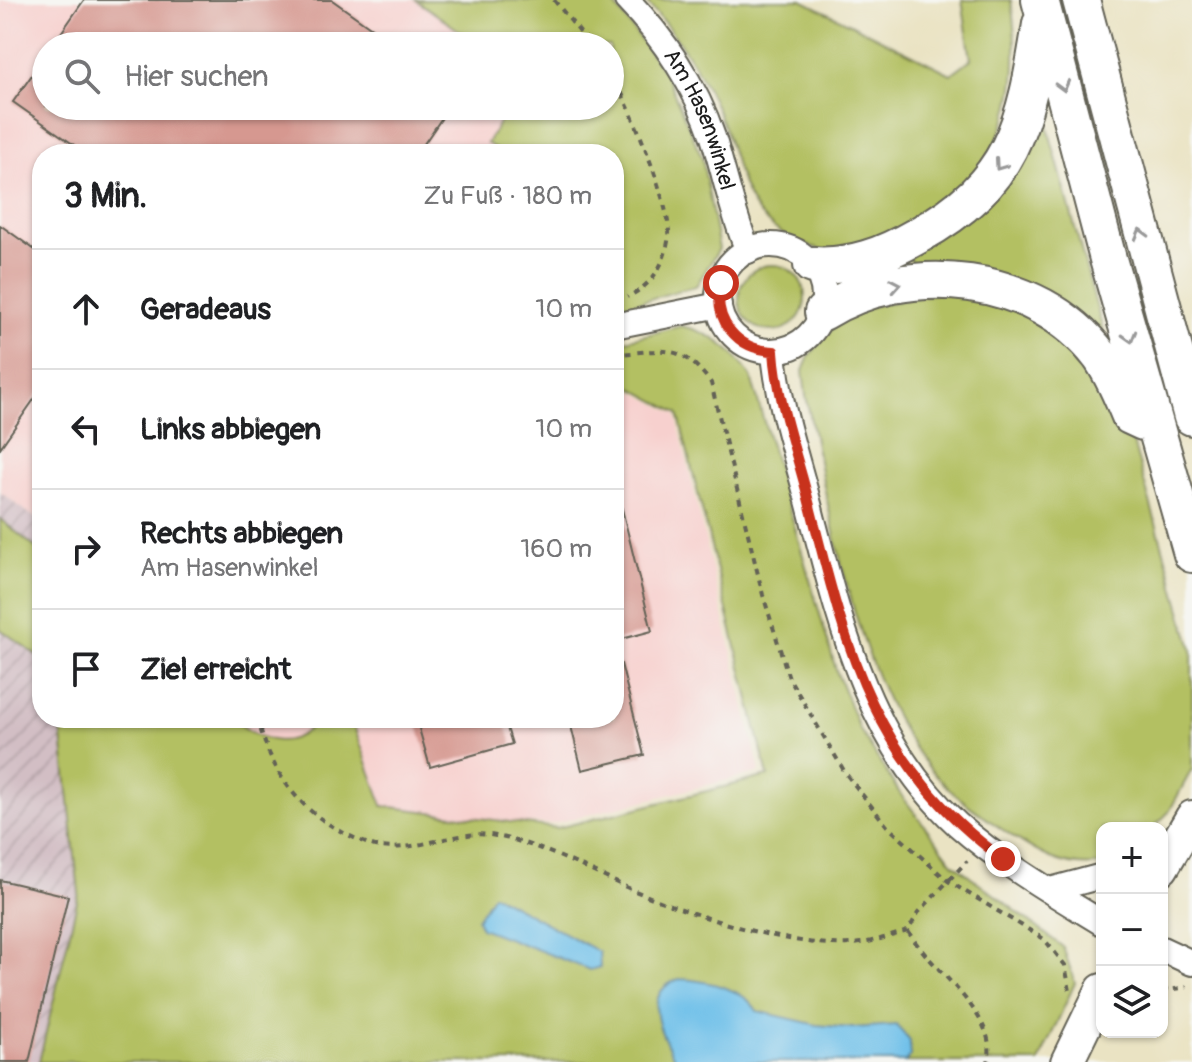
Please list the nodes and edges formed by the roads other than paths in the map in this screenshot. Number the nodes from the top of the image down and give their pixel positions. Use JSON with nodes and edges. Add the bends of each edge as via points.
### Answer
{"nodes":[{"id":1,"x":627,"y":0,"type":"edge"},
{"id":2,"x":1081,"y":0,"type":"edge"},
{"id":3,"x":1042,"y":5,"type":"edge"},
{"id":4,"x":748,"y":251,"type":"junction"},
{"id":5,"x":812,"y":265,"type":"junction"},
{"id":6,"x":719,"y":305,"type":"junction"},
{"id":7,"x":823,"y":312,"type":"junction"},
{"id":8,"x":624,"y":324,"type":"edge"},
{"id":9,"x":774,"y":351,"type":"junction"},
{"id":10,"x":1192,"y":417,"type":"edge"},
{"id":11,"x":1155,"y":428,"type":"junction"},
{"id":12,"x":1192,"y":554,"type":"edge"},
{"id":13,"x":1192,"y":816,"type":"edge"},
{"id":14,"x":1168,"y":838,"type":"edge"},
{"id":15,"x":1168,"y":858,"type":"edge"},
{"id":16,"x":1096,"y":878,"type":"edge"},
{"id":17,"x":1050,"y":890,"type":"junction"},
{"id":18,"x":1096,"y":919,"type":"edge"},
{"id":19,"x":1168,"y":952,"type":"edge"},
{"id":20,"x":1192,"y":963,"type":"edge"},
{"id":21,"x":1096,"y":1002,"type":"edge"},
{"id":22,"x":1067,"y":1062,"type":"edge"}],
"edges":[{"from":1,"to":4,"type":"street","name":"Am Hasenwinkel","via":[[668,50],[697,101]]},
{"from":10,"to":2,"type":"highway","one_way":true},
{"from":3,"to":5,"type":"highway","one_way":true,"via":[[1023,119],[989,181],[963,209],[895,249],[857,262]]},
{"from":3,"to":11,"type":"highway","one_way":true},
{"from":4,"to":5,"type":"street","via":[[779,246]]},
{"from":4,"to":6,"type":"street","via":[[723,277]]},
{"from":5,"to":7,"type":"street","via":[[823,287]]},
{"from":6,"to":8,"type":"street"},
{"from":6,"to":9,"type":"street","via":[[726,325],[740,341]]},
{"from":7,"to":9,"type":"street","via":[[805,339]]},
{"from":7,"to":11,"type":"highway","one_way":true,"via":[[857,294],[925,281],[1008,292],[1040,306],[1080,334],[1113,375],[1130,416]]},
{"from":9,"to":17,"type":"street","via":[[838,615],[871,704],[909,768],[948,814]]},
{"from":11,"to":12,"type":"highway"},
{"from":13,"to":14,"type":"street"},
{"from":13,"to":15,"type":"main road"},
{"from":16,"to":17,"type":"street"},
{"from":17,"to":18,"type":"street"},
{"from":19,"to":20,"type":"street"},
{"from":21,"to":22,"type":"main road"}]}
